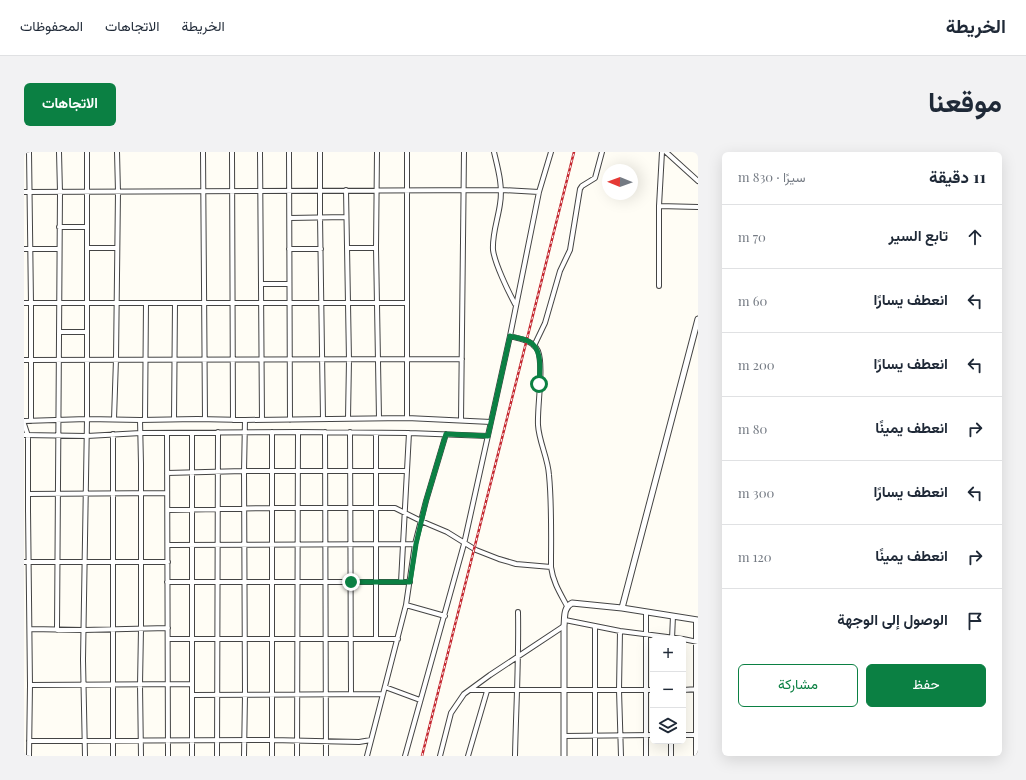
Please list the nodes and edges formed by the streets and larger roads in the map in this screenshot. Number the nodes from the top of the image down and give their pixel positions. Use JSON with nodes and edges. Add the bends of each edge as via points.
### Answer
{"nodes":[{"id":1,"x":29,"y":152,"type":"edge"},
{"id":2,"x":58,"y":152,"type":"edge"},
{"id":3,"x":87,"y":152,"type":"edge"},
{"id":4,"x":117,"y":152,"type":"edge"},
{"id":5,"x":202,"y":152,"type":"edge"},
{"id":6,"x":232,"y":152,"type":"edge"},
{"id":7,"x":260,"y":152,"type":"edge"},
{"id":8,"x":289,"y":152,"type":"edge"},
{"id":9,"x":320,"y":152,"type":"edge"},
{"id":10,"x":377,"y":152,"type":"edge"},
{"id":11,"x":407,"y":152,"type":"edge"},
{"id":12,"x":464,"y":152,"type":"edge"},
{"id":13,"x":494,"y":152,"type":"edge"},
{"id":14,"x":547,"y":152,"type":"edge"},
{"id":15,"x":602,"y":152,"type":"edge"},
{"id":16,"x":662,"y":152,"type":"edge"},
{"id":17,"x":666,"y":152,"type":"edge"},
{"id":18,"x":551,"y":154,"type":"edge"},
{"id":19,"x":24,"y":160,"type":"edge"},
{"id":20,"x":29,"y":161,"type":"junction"},
{"id":21,"x":698,"y":181,"type":"edge"},
{"id":22,"x":320,"y":190,"type":"junction"},
{"id":23,"x":346,"y":190,"type":"junction"},
{"id":24,"x":377,"y":190,"type":"junction"},
{"id":25,"x":407,"y":190,"type":"junction"},
{"id":26,"x":464,"y":190,"type":"junction"},
{"id":27,"x":502,"y":190,"type":"junction"},
{"id":28,"x":260,"y":191,"type":"junction"},
{"id":29,"x":289,"y":191,"type":"junction"},
{"id":30,"x":24,"y":192,"type":"edge"},
{"id":31,"x":29,"y":192,"type":"junction"},
{"id":32,"x":60,"y":192,"type":"junction"},
{"id":33,"x":88,"y":192,"type":"junction"},
{"id":34,"x":118,"y":192,"type":"junction"},
{"id":35,"x":203,"y":192,"type":"junction"},
{"id":36,"x":232,"y":192,"type":"junction"},
{"id":37,"x":539,"y":192,"type":"junction"},
{"id":38,"x":659,"y":206,"type":"junction"},
{"id":39,"x":698,"y":207,"type":"edge"},
{"id":40,"x":320,"y":217,"type":"junction"},
{"id":41,"x":346,"y":217,"type":"junction"},
{"id":42,"x":290,"y":218,"type":"junction"},
{"id":43,"x":60,"y":227,"type":"junction"},
{"id":44,"x":87,"y":227,"type":"junction"},
{"id":45,"x":31,"y":248,"type":"junction"},
{"id":46,"x":59,"y":248,"type":"junction"},
{"id":47,"x":87,"y":248,"type":"junction"},
{"id":48,"x":117,"y":248,"type":"junction"},
{"id":49,"x":347,"y":248,"type":"junction"},
{"id":50,"x":376,"y":248,"type":"junction"},
{"id":51,"x":24,"y":249,"type":"edge"},
{"id":52,"x":289,"y":249,"type":"junction"},
{"id":53,"x":321,"y":249,"type":"junction"},
{"id":54,"x":261,"y":284,"type":"junction"},
{"id":55,"x":289,"y":284,"type":"junction"},
{"id":56,"x":659,"y":286,"type":"dead end"},
{"id":57,"x":24,"y":303,"type":"edge"},
{"id":58,"x":32,"y":303,"type":"junction"},
{"id":59,"x":59,"y":303,"type":"junction"},
{"id":60,"x":87,"y":303,"type":"junction"},
{"id":61,"x":116,"y":303,"type":"junction"},
{"id":62,"x":146,"y":303,"type":"junction"},
{"id":63,"x":175,"y":303,"type":"junction"},
{"id":64,"x":204,"y":303,"type":"junction"},
{"id":65,"x":233,"y":303,"type":"junction"},
{"id":66,"x":261,"y":303,"type":"junction"},
{"id":67,"x":289,"y":303,"type":"junction"},
{"id":68,"x":322,"y":303,"type":"junction"},
{"id":69,"x":348,"y":303,"type":"junction"},
{"id":70,"x":407,"y":303,"type":"junction"},
{"id":71,"x":377,"y":304,"type":"junction"},
{"id":72,"x":515,"y":304,"type":"junction"},
{"id":73,"x":698,"y":318,"type":"edge"},
{"id":74,"x":59,"y":332,"type":"junction"},
{"id":75,"x":87,"y":332,"type":"junction"},
{"id":76,"x":510,"y":336,"type":"junction"},
{"id":77,"x":534,"y":346,"type":"junction"},
{"id":78,"x":204,"y":359,"type":"junction"},
{"id":79,"x":379,"y":359,"type":"junction"},
{"id":80,"x":462,"y":359,"type":"junction"},
{"id":81,"x":24,"y":360,"type":"edge"},
{"id":82,"x":31,"y":360,"type":"junction"},
{"id":83,"x":59,"y":360,"type":"junction"},
{"id":84,"x":86,"y":360,"type":"junction"},
{"id":85,"x":116,"y":360,"type":"junction"},
{"id":86,"x":146,"y":360,"type":"junction"},
{"id":87,"x":175,"y":360,"type":"junction"},
{"id":88,"x":233,"y":360,"type":"junction"},
{"id":89,"x":261,"y":360,"type":"junction"},
{"id":90,"x":290,"y":360,"type":"junction"},
{"id":91,"x":322,"y":360,"type":"junction"},
{"id":92,"x":349,"y":360,"type":"junction"},
{"id":93,"x":408,"y":360,"type":"junction"},
{"id":94,"x":348,"y":418,"type":"junction"},
{"id":95,"x":379,"y":418,"type":"junction"},
{"id":96,"x":407,"y":418,"type":"junction"},
{"id":97,"x":87,"y":419,"type":"junction"},
{"id":98,"x":114,"y":419,"type":"junction"},
{"id":99,"x":174,"y":419,"type":"junction"},
{"id":100,"x":205,"y":419,"type":"junction"},
{"id":101,"x":323,"y":419,"type":"junction"},
{"id":102,"x":59,"y":420,"type":"junction"},
{"id":103,"x":140,"y":420,"type":"junction"},
{"id":104,"x":145,"y":420,"type":"junction"},
{"id":105,"x":233,"y":420,"type":"junction"},
{"id":106,"x":245,"y":420,"type":"junction"},
{"id":107,"x":262,"y":420,"type":"junction"},
{"id":108,"x":290,"y":420,"type":"junction"},
{"id":109,"x":461,"y":420,"type":"junction"},
{"id":110,"x":31,"y":421,"type":"junction"},
{"id":111,"x":491,"y":422,"type":"junction"},
{"id":112,"x":24,"y":423,"type":"edge"},
{"id":113,"x":218,"y":432,"type":"junction"},
{"id":114,"x":245,"y":432,"type":"junction"},
{"id":115,"x":272,"y":432,"type":"junction"},
{"id":116,"x":298,"y":432,"type":"junction"},
{"id":117,"x":325,"y":432,"type":"junction"},
{"id":118,"x":350,"y":432,"type":"junction"},
{"id":119,"x":141,"y":433,"type":"junction"},
{"id":120,"x":167,"y":433,"type":"junction"},
{"id":121,"x":192,"y":433,"type":"junction"},
{"id":122,"x":376,"y":433,"type":"junction"},
{"id":123,"x":409,"y":433,"type":"junction"},
{"id":124,"x":113,"y":434,"type":"junction"},
{"id":125,"x":446,"y":434,"type":"junction"},
{"id":126,"x":58,"y":435,"type":"junction"},
{"id":127,"x":26,"y":436,"type":"edge"},
{"id":128,"x":87,"y":436,"type":"junction"},
{"id":129,"x":488,"y":436,"type":"junction"},
{"id":130,"x":244,"y":471,"type":"junction"},
{"id":131,"x":272,"y":471,"type":"junction"},
{"id":132,"x":298,"y":471,"type":"junction"},
{"id":133,"x":325,"y":471,"type":"junction"},
{"id":134,"x":350,"y":471,"type":"junction"},
{"id":135,"x":376,"y":471,"type":"junction"},
{"id":136,"x":407,"y":471,"type":"junction"},
{"id":137,"x":218,"y":472,"type":"junction"},
{"id":138,"x":167,"y":473,"type":"junction"},
{"id":139,"x":193,"y":473,"type":"junction"},
{"id":140,"x":113,"y":493,"type":"junction"},
{"id":141,"x":141,"y":493,"type":"junction"},
{"id":142,"x":167,"y":493,"type":"junction"},
{"id":143,"x":28,"y":494,"type":"junction"},
{"id":144,"x":58,"y":494,"type":"junction"},
{"id":145,"x":85,"y":494,"type":"junction"},
{"id":146,"x":245,"y":508,"type":"junction"},
{"id":147,"x":272,"y":508,"type":"junction"},
{"id":148,"x":298,"y":508,"type":"junction"},
{"id":149,"x":350,"y":508,"type":"junction"},
{"id":150,"x":376,"y":508,"type":"junction"},
{"id":151,"x":218,"y":509,"type":"junction"},
{"id":152,"x":326,"y":509,"type":"junction"},
{"id":153,"x":26,"y":510,"type":"edge"},
{"id":154,"x":168,"y":510,"type":"junction"},
{"id":155,"x":193,"y":510,"type":"junction"},
{"id":156,"x":405,"y":512,"type":"junction"},
{"id":157,"x":421,"y":521,"type":"junction"},
{"id":158,"x":193,"y":544,"type":"junction"},
{"id":159,"x":218,"y":544,"type":"junction"},
{"id":160,"x":245,"y":544,"type":"junction"},
{"id":161,"x":298,"y":544,"type":"junction"},
{"id":162,"x":325,"y":544,"type":"junction"},
{"id":163,"x":376,"y":544,"type":"junction"},
{"id":164,"x":416,"y":544,"type":"junction"},
{"id":165,"x":464,"y":544,"type":"junction"},
{"id":166,"x":168,"y":545,"type":"junction"},
{"id":167,"x":272,"y":545,"type":"junction"},
{"id":168,"x":350,"y":545,"type":"junction"},
{"id":169,"x":404,"y":545,"type":"junction"},
{"id":170,"x":141,"y":561,"type":"junction"},
{"id":171,"x":26,"y":562,"type":"edge"},
{"id":172,"x":58,"y":562,"type":"junction"},
{"id":173,"x":84,"y":562,"type":"junction"},
{"id":174,"x":114,"y":562,"type":"junction"},
{"id":175,"x":168,"y":562,"type":"junction"},
{"id":176,"x":551,"y":567,"type":"junction"},
{"id":177,"x":244,"y":581,"type":"junction"},
{"id":178,"x":272,"y":581,"type":"junction"},
{"id":179,"x":167,"y":582,"type":"junction"},
{"id":180,"x":192,"y":582,"type":"junction"},
{"id":181,"x":218,"y":582,"type":"junction"},
{"id":182,"x":298,"y":582,"type":"junction"},
{"id":183,"x":326,"y":582,"type":"junction"},
{"id":184,"x":351,"y":582,"type":"junction"},
{"id":185,"x":376,"y":582,"type":"junction"},
{"id":186,"x":402,"y":582,"type":"junction"},
{"id":187,"x":410,"y":582,"type":"junction"},
{"id":188,"x":24,"y":584,"type":"edge"},
{"id":189,"x":29,"y":584,"type":"junction"},
{"id":190,"x":406,"y":605,"type":"junction"},
{"id":191,"x":567,"y":606,"type":"junction"},
{"id":192,"x":622,"y":608,"type":"junction"},
{"id":193,"x":518,"y":612,"type":"dead end"},
{"id":194,"x":646,"y":612,"type":"junction"},
{"id":195,"x":444,"y":616,"type":"junction"},
{"id":196,"x":673,"y":616,"type":"junction"},
{"id":197,"x":564,"y":620,"type":"junction"},
{"id":198,"x":697,"y":620,"type":"edge"},
{"id":199,"x":564,"y":626,"type":"junction"},
{"id":200,"x":595,"y":627,"type":"junction"},
{"id":201,"x":168,"y":628,"type":"junction"},
{"id":202,"x":30,"y":629,"type":"junction"},
{"id":203,"x":141,"y":629,"type":"junction"},
{"id":204,"x":57,"y":630,"type":"junction"},
{"id":205,"x":84,"y":630,"type":"junction"},
{"id":206,"x":114,"y":630,"type":"junction"},
{"id":207,"x":620,"y":631,"type":"junction"},
{"id":208,"x":646,"y":634,"type":"junction"},
{"id":209,"x":659,"y":636,"type":"edge"},
{"id":210,"x":672,"y":636,"type":"edge"},
{"id":211,"x":168,"y":639,"type":"junction"},
{"id":212,"x":193,"y":639,"type":"junction"},
{"id":213,"x":218,"y":639,"type":"junction"},
{"id":214,"x":272,"y":639,"type":"junction"},
{"id":215,"x":298,"y":639,"type":"junction"},
{"id":216,"x":326,"y":639,"type":"junction"},
{"id":217,"x":351,"y":639,"type":"junction"},
{"id":218,"x":376,"y":639,"type":"junction"},
{"id":219,"x":398,"y":639,"type":"junction"},
{"id":220,"x":244,"y":640,"type":"junction"},
{"id":221,"x":686,"y":640,"type":"edge"},
{"id":222,"x":697,"y":642,"type":"edge"},
{"id":223,"x":24,"y":648,"type":"edge"},
{"id":224,"x":30,"y":648,"type":"junction"},
{"id":225,"x":518,"y":656,"type":"junction"},
{"id":226,"x":192,"y":684,"type":"junction"},
{"id":227,"x":30,"y":685,"type":"junction"},
{"id":228,"x":84,"y":685,"type":"junction"},
{"id":229,"x":113,"y":685,"type":"junction"},
{"id":230,"x":140,"y":685,"type":"junction"},
{"id":231,"x":168,"y":685,"type":"junction"},
{"id":232,"x":385,"y":687,"type":"junction"},
{"id":233,"x":646,"y":689,"type":"junction"},
{"id":234,"x":469,"y":690,"type":"junction"},
{"id":235,"x":516,"y":690,"type":"junction"},
{"id":236,"x":594,"y":690,"type":"junction"},
{"id":237,"x":619,"y":690,"type":"junction"},
{"id":238,"x":650,"y":690,"type":"edge"},
{"id":239,"x":686,"y":690,"type":"edge"},
{"id":240,"x":697,"y":690,"type":"edge"},
{"id":241,"x":488,"y":691,"type":"junction"},
{"id":242,"x":564,"y":691,"type":"junction"},
{"id":243,"x":192,"y":694,"type":"junction"},
{"id":244,"x":272,"y":694,"type":"junction"},
{"id":245,"x":298,"y":694,"type":"junction"},
{"id":246,"x":325,"y":694,"type":"junction"},
{"id":247,"x":351,"y":694,"type":"junction"},
{"id":248,"x":383,"y":694,"type":"junction"},
{"id":249,"x":217,"y":695,"type":"junction"},
{"id":250,"x":245,"y":695,"type":"junction"},
{"id":251,"x":420,"y":700,"type":"junction"},
{"id":252,"x":24,"y":705,"type":"edge"},
{"id":253,"x":29,"y":705,"type":"junction"},
{"id":254,"x":621,"y":735,"type":"junction"},
{"id":255,"x":650,"y":735,"type":"edge"},
{"id":256,"x":686,"y":735,"type":"edge"},
{"id":257,"x":697,"y":735,"type":"edge"},
{"id":258,"x":564,"y":736,"type":"junction"},
{"id":259,"x":595,"y":736,"type":"junction"},
{"id":260,"x":646,"y":736,"type":"junction"},
{"id":261,"x":167,"y":740,"type":"junction"},
{"id":262,"x":192,"y":740,"type":"junction"},
{"id":263,"x":217,"y":740,"type":"junction"},
{"id":264,"x":244,"y":740,"type":"junction"},
{"id":265,"x":272,"y":740,"type":"junction"},
{"id":266,"x":298,"y":740,"type":"junction"},
{"id":267,"x":371,"y":740,"type":"junction"},
{"id":268,"x":29,"y":741,"type":"junction"},
{"id":269,"x":84,"y":741,"type":"junction"},
{"id":270,"x":113,"y":741,"type":"junction"},
{"id":271,"x":141,"y":741,"type":"junction"},
{"id":272,"x":326,"y":741,"type":"junction"},
{"id":273,"x":671,"y":744,"type":"edge"},
{"id":274,"x":29,"y":756,"type":"edge"},
{"id":275,"x":85,"y":756,"type":"edge"},
{"id":276,"x":113,"y":756,"type":"edge"},
{"id":277,"x":141,"y":756,"type":"edge"},
{"id":278,"x":168,"y":756,"type":"edge"},
{"id":279,"x":192,"y":756,"type":"edge"},
{"id":280,"x":217,"y":756,"type":"edge"},
{"id":281,"x":244,"y":756,"type":"edge"},
{"id":282,"x":272,"y":756,"type":"edge"},
{"id":283,"x":297,"y":756,"type":"edge"},
{"id":284,"x":326,"y":756,"type":"edge"},
{"id":285,"x":367,"y":756,"type":"edge"},
{"id":286,"x":405,"y":756,"type":"edge"},
{"id":287,"x":440,"y":756,"type":"edge"},
{"id":288,"x":468,"y":756,"type":"edge"},
{"id":289,"x":515,"y":756,"type":"edge"},
{"id":290,"x":564,"y":756,"type":"edge"},
{"id":291,"x":595,"y":756,"type":"edge"},
{"id":292,"x":620,"y":756,"type":"edge"},
{"id":293,"x":646,"y":756,"type":"edge"},
{"id":294,"x":671,"y":756,"type":"edge"},
{"id":295,"x":696,"y":756,"type":"edge"}],
"edges":[{"from":1,"to":20,"type":"street"},
{"from":2,"to":32,"type":"street"},
{"from":3,"to":33,"type":"street"},
{"from":4,"to":34,"type":"street"},
{"from":5,"to":35,"type":"street"},
{"from":6,"to":36,"type":"street"},
{"from":7,"to":28,"type":"street"},
{"from":8,"to":29,"type":"street"},
{"from":9,"to":22,"type":"street"},
{"from":10,"to":24,"type":"street"},
{"from":11,"to":25,"type":"street"},
{"from":12,"to":26,"type":"street"},
{"from":13,"to":27,"type":"street"},
{"from":14,"to":18,"type":"street"},
{"from":15,"to":77,"type":"street","via":[[595,178],[580,189],[570,250],[560,271],[545,323]]},
{"from":16,"to":38,"type":"street"},
{"from":17,"to":21,"type":"street"},
{"from":18,"to":37,"type":"street"},
{"from":19,"to":20,"type":"street"},
{"from":20,"to":31,"type":"street"},
{"from":22,"to":23,"type":"street"},
{"from":22,"to":29,"type":"street"},
{"from":22,"to":40,"type":"street"},
{"from":23,"to":24,"type":"street"},
{"from":23,"to":41,"type":"street"},
{"from":24,"to":25,"type":"street"},
{"from":24,"to":50,"type":"street"},
{"from":25,"to":26,"type":"street"},
{"from":25,"to":70,"type":"street"},
{"from":26,"to":27,"type":"street"},
{"from":26,"to":80,"type":"street"},
{"from":27,"to":37,"type":"street"},
{"from":27,"to":72,"type":"street","via":[[493,252]]},
{"from":28,"to":29,"type":"street"},
{"from":28,"to":36,"type":"street"},
{"from":28,"to":54,"type":"street"},
{"from":29,"to":42,"type":"street"},
{"from":30,"to":31,"type":"street"},
{"from":31,"to":32,"type":"street"},
{"from":31,"to":45,"type":"street"},
{"from":32,"to":33,"type":"street"},
{"from":32,"to":43,"type":"street"},
{"from":33,"to":34,"type":"street"},
{"from":33,"to":44,"type":"street"},
{"from":34,"to":35,"type":"street"},
{"from":34,"to":48,"type":"street"},
{"from":35,"to":36,"type":"street"},
{"from":35,"to":64,"type":"street"},
{"from":36,"to":65,"type":"street"},
{"from":37,"to":72,"type":"street"},
{"from":38,"to":39,"type":"street"},
{"from":38,"to":56,"type":"street"},
{"from":40,"to":41,"type":"street"},
{"from":40,"to":42,"type":"street"},
{"from":40,"to":53,"type":"street"},
{"from":41,"to":49,"type":"street"},
{"from":42,"to":52,"type":"street"},
{"from":43,"to":44,"type":"street"},
{"from":43,"to":46,"type":"street"},
{"from":44,"to":47,"type":"street"},
{"from":45,"to":46,"type":"street"},
{"from":45,"to":51,"type":"street"},
{"from":45,"to":58,"type":"street"},
{"from":46,"to":59,"type":"street"},
{"from":47,"to":48,"type":"street"},
{"from":47,"to":60,"type":"street"},
{"from":48,"to":61,"type":"street"},
{"from":49,"to":50,"type":"street"},
{"from":49,"to":69,"type":"street"},
{"from":50,"to":71,"type":"street"},
{"from":52,"to":53,"type":"street"},
{"from":52,"to":55,"type":"street"},
{"from":53,"to":68,"type":"street"},
{"from":54,"to":55,"type":"street"},
{"from":54,"to":66,"type":"street"},
{"from":55,"to":67,"type":"street"},
{"from":57,"to":58,"type":"street"},
{"from":58,"to":59,"type":"street"},
{"from":58,"to":82,"type":"street"},
{"from":59,"to":60,"type":"street"},
{"from":59,"to":74,"type":"street"},
{"from":60,"to":61,"type":"street"},
{"from":60,"to":75,"type":"street"},
{"from":61,"to":62,"type":"street"},
{"from":61,"to":85,"type":"street"},
{"from":62,"to":63,"type":"street"},
{"from":62,"to":86,"type":"street"},
{"from":63,"to":64,"type":"street"},
{"from":63,"to":87,"type":"street"},
{"from":64,"to":65,"type":"street"},
{"from":64,"to":78,"type":"street"},
{"from":65,"to":66,"type":"street"},
{"from":65,"to":88,"type":"street"},
{"from":66,"to":67,"type":"street"},
{"from":66,"to":89,"type":"street"},
{"from":67,"to":68,"type":"street"},
{"from":67,"to":90,"type":"street"},
{"from":68,"to":69,"type":"street"},
{"from":68,"to":91,"type":"street"},
{"from":69,"to":71,"type":"street"},
{"from":69,"to":92,"type":"street"},
{"from":70,"to":71,"type":"street"},
{"from":70,"to":93,"type":"street"},
{"from":71,"to":79,"type":"street"},
{"from":72,"to":76,"type":"street"},
{"from":73,"to":192,"type":"street"},
{"from":74,"to":75,"type":"street"},
{"from":74,"to":83,"type":"street"},
{"from":75,"to":84,"type":"street"},
{"from":76,"to":77,"type":"street"},
{"from":76,"to":111,"type":"street"},
{"from":77,"to":176,"type":"street","via":[[539,353],[540,367],[538,432],[549,475]]},
{"from":78,"to":87,"type":"street"},
{"from":78,"to":88,"type":"street"},
{"from":78,"to":100,"type":"street"},
{"from":79,"to":92,"type":"street"},
{"from":79,"to":93,"type":"street"},
{"from":79,"to":95,"type":"street"},
{"from":80,"to":93,"type":"street"},
{"from":80,"to":109,"type":"street"},
{"from":81,"to":82,"type":"street"},
{"from":82,"to":83,"type":"street"},
{"from":82,"to":110,"type":"street"},
{"from":83,"to":84,"type":"street"},
{"from":83,"to":102,"type":"street"},
{"from":84,"to":85,"type":"street"},
{"from":84,"to":97,"type":"street"},
{"from":85,"to":86,"type":"street"},
{"from":85,"to":98,"type":"street"},
{"from":86,"to":87,"type":"street"},
{"from":86,"to":104,"type":"street"},
{"from":87,"to":99,"type":"street"},
{"from":88,"to":89,"type":"street"},
{"from":88,"to":105,"type":"street"},
{"from":89,"to":90,"type":"street"},
{"from":89,"to":107,"type":"street"},
{"from":90,"to":91,"type":"street"},
{"from":90,"to":108,"type":"street"},
{"from":91,"to":92,"type":"street"},
{"from":91,"to":101,"type":"street"},
{"from":92,"to":94,"type":"street"},
{"from":93,"to":96,"type":"street"},
{"from":94,"to":95,"type":"street"},
{"from":94,"to":101,"type":"street"},
{"from":95,"to":96,"type":"street"},
{"from":96,"to":109,"type":"street"},
{"from":97,"to":98,"type":"street"},
{"from":97,"to":102,"type":"street"},
{"from":97,"to":128,"type":"street"},
{"from":98,"to":103,"type":"street"},
{"from":99,"to":100,"type":"street"},
{"from":99,"to":104,"type":"street"},
{"from":100,"to":105,"type":"street"},
{"from":101,"to":108,"type":"street"},
{"from":102,"to":110,"type":"street"},
{"from":102,"to":126,"type":"street"},
{"from":103,"to":104,"type":"street"},
{"from":103,"to":119,"type":"street"},
{"from":105,"to":106,"type":"street"},
{"from":106,"to":107,"type":"street"},
{"from":106,"to":114,"type":"street"},
{"from":107,"to":108,"type":"street"},
{"from":109,"to":111,"type":"street"},
{"from":110,"to":112,"type":"street"},
{"from":111,"to":129,"type":"street"},
{"from":112,"to":127,"type":"street"},
{"from":113,"to":114,"type":"street"},
{"from":113,"to":121,"type":"street"},
{"from":113,"to":137,"type":"street"},
{"from":114,"to":115,"type":"street"},
{"from":114,"to":130,"type":"street"},
{"from":115,"to":116,"type":"street"},
{"from":115,"to":131,"type":"street"},
{"from":116,"to":117,"type":"street"},
{"from":116,"to":132,"type":"street"},
{"from":117,"to":118,"type":"street"},
{"from":117,"to":133,"type":"street"},
{"from":118,"to":122,"type":"street"},
{"from":118,"to":134,"type":"street"},
{"from":119,"to":120,"type":"street"},
{"from":119,"to":124,"type":"street"},
{"from":119,"to":141,"type":"street"},
{"from":120,"to":121,"type":"street"},
{"from":120,"to":138,"type":"street"},
{"from":121,"to":139,"type":"street"},
{"from":122,"to":123,"type":"street"},
{"from":122,"to":135,"type":"street"},
{"from":123,"to":125,"type":"street"},
{"from":123,"to":136,"type":"street"},
{"from":124,"to":128,"type":"street"},
{"from":124,"to":140,"type":"street"},
{"from":125,"to":129,"type":"street"},
{"from":125,"to":157,"type":"street"},
{"from":126,"to":127,"type":"street"},
{"from":126,"to":128,"type":"street"},
{"from":126,"to":144,"type":"street"},
{"from":127,"to":143,"type":"street"},
{"from":128,"to":145,"type":"street"},
{"from":129,"to":165,"type":"street"},
{"from":130,"to":131,"type":"street"},
{"from":130,"to":137,"type":"street"},
{"from":130,"to":146,"type":"street"},
{"from":131,"to":132,"type":"street"},
{"from":131,"to":147,"type":"street"},
{"from":132,"to":133,"type":"street"},
{"from":132,"to":148,"type":"street"},
{"from":133,"to":134,"type":"street"},
{"from":133,"to":152,"type":"street"},
{"from":134,"to":135,"type":"street"},
{"from":134,"to":149,"type":"street"},
{"from":135,"to":136,"type":"street"},
{"from":135,"to":150,"type":"street"},
{"from":136,"to":156,"type":"street"},
{"from":137,"to":139,"type":"street"},
{"from":137,"to":151,"type":"street"},
{"from":138,"to":139,"type":"street"},
{"from":138,"to":142,"type":"street"},
{"from":139,"to":155,"type":"street"},
{"from":140,"to":141,"type":"street"},
{"from":140,"to":145,"type":"street"},
{"from":140,"to":174,"type":"street"},
{"from":141,"to":142,"type":"street"},
{"from":141,"to":170,"type":"street"},
{"from":142,"to":154,"type":"street"},
{"from":143,"to":144,"type":"street"},
{"from":143,"to":153,"type":"street"},
{"from":144,"to":145,"type":"street"},
{"from":144,"to":172,"type":"street"},
{"from":145,"to":173,"type":"street"},
{"from":146,"to":147,"type":"street"},
{"from":146,"to":151,"type":"street"},
{"from":146,"to":160,"type":"street"},
{"from":147,"to":148,"type":"street"},
{"from":147,"to":167,"type":"street"},
{"from":148,"to":152,"type":"street"},
{"from":148,"to":161,"type":"street"},
{"from":149,"to":150,"type":"street"},
{"from":149,"to":152,"type":"street"},
{"from":149,"to":168,"type":"street"},
{"from":150,"to":156,"type":"street","via":[[395,508]]},
{"from":150,"to":163,"type":"street"},
{"from":151,"to":155,"type":"street"},
{"from":151,"to":159,"type":"street"},
{"from":152,"to":162,"type":"street"},
{"from":153,"to":171,"type":"street"},
{"from":154,"to":155,"type":"street"},
{"from":154,"to":166,"type":"street"},
{"from":155,"to":158,"type":"street"},
{"from":156,"to":157,"type":"street"},
{"from":156,"to":169,"type":"street"},
{"from":157,"to":164,"type":"street"},
{"from":157,"to":165,"type":"street","via":[[447,532]]},
{"from":158,"to":159,"type":"street"},
{"from":158,"to":166,"type":"street"},
{"from":158,"to":180,"type":"street"},
{"from":159,"to":160,"type":"street"},
{"from":159,"to":181,"type":"street"},
{"from":160,"to":167,"type":"street"},
{"from":160,"to":177,"type":"street"},
{"from":161,"to":162,"type":"street"},
{"from":161,"to":167,"type":"street"},
{"from":161,"to":182,"type":"street"},
{"from":162,"to":168,"type":"street"},
{"from":162,"to":183,"type":"street"},
{"from":163,"to":168,"type":"street"},
{"from":163,"to":169,"type":"street"},
{"from":163,"to":185,"type":"street"},
{"from":164,"to":169,"type":"street"},
{"from":164,"to":187,"type":"street"},
{"from":165,"to":176,"type":"street","via":[[508,562]]},
{"from":165,"to":195,"type":"street"},
{"from":166,"to":175,"type":"street"},
{"from":167,"to":178,"type":"street"},
{"from":168,"to":184,"type":"street"},
{"from":169,"to":186,"type":"street"},
{"from":170,"to":174,"type":"street"},
{"from":170,"to":175,"type":"street"},
{"from":170,"to":203,"type":"street"},
{"from":171,"to":172,"type":"street"},
{"from":171,"to":189,"type":"street"},
{"from":172,"to":173,"type":"street"},
{"from":172,"to":204,"type":"street"},
{"from":173,"to":174,"type":"street"},
{"from":173,"to":205,"type":"street"},
{"from":174,"to":206,"type":"street"},
{"from":175,"to":179,"type":"street"},
{"from":176,"to":191,"type":"street","via":[[552,577]]},
{"from":177,"to":178,"type":"street"},
{"from":177,"to":181,"type":"street"},
{"from":177,"to":220,"type":"street"},
{"from":178,"to":182,"type":"street"},
{"from":178,"to":214,"type":"street"},
{"from":179,"to":180,"type":"street"},
{"from":179,"to":201,"type":"street"},
{"from":180,"to":181,"type":"street"},
{"from":180,"to":212,"type":"street"},
{"from":181,"to":213,"type":"street"},
{"from":182,"to":183,"type":"street"},
{"from":182,"to":215,"type":"street"},
{"from":183,"to":184,"type":"street"},
{"from":183,"to":216,"type":"street"},
{"from":184,"to":185,"type":"street"},
{"from":184,"to":217,"type":"street"},
{"from":185,"to":186,"type":"street"},
{"from":185,"to":218,"type":"street"},
{"from":186,"to":187,"type":"street"},
{"from":187,"to":190,"type":"street"},
{"from":188,"to":189,"type":"street"},
{"from":189,"to":202,"type":"street"},
{"from":190,"to":195,"type":"street"},
{"from":190,"to":219,"type":"street"},
{"from":191,"to":192,"type":"street","via":[[572,603]]},
{"from":191,"to":197,"type":"street"},
{"from":192,"to":194,"type":"street"},
{"from":193,"to":225,"type":"street"},
{"from":194,"to":196,"type":"street"},
{"from":194,"to":208,"type":"street"},
{"from":195,"to":251,"type":"street"},
{"from":196,"to":198,"type":"street"},
{"from":196,"to":210,"type":"street"},
{"from":197,"to":199,"type":"street"},
{"from":197,"to":200,"type":"street"},
{"from":198,"to":222,"type":"street"},
{"from":199,"to":225,"type":"street"},
{"from":199,"to":242,"type":"street"},
{"from":200,"to":207,"type":"street"},
{"from":200,"to":236,"type":"street"},
{"from":201,"to":203,"type":"street"},
{"from":201,"to":211,"type":"street"},
{"from":202,"to":204,"type":"street"},
{"from":202,"to":224,"type":"street"},
{"from":203,"to":206,"type":"street"},
{"from":203,"to":230,"type":"street"},
{"from":204,"to":205,"type":"street"},
{"from":205,"to":206,"type":"street"},
{"from":205,"to":228,"type":"street"},
{"from":206,"to":229,"type":"street"},
{"from":207,"to":208,"type":"street"},
{"from":207,"to":237,"type":"street"},
{"from":208,"to":209,"type":"street"},
{"from":208,"to":233,"type":"street"},
{"from":211,"to":212,"type":"street"},
{"from":211,"to":231,"type":"street"},
{"from":212,"to":213,"type":"street"},
{"from":212,"to":226,"type":"street"},
{"from":213,"to":220,"type":"street"},
{"from":213,"to":249,"type":"street"},
{"from":214,"to":215,"type":"street"},
{"from":214,"to":220,"type":"street"},
{"from":214,"to":244,"type":"street"},
{"from":215,"to":216,"type":"street"},
{"from":215,"to":245,"type":"street"},
{"from":216,"to":217,"type":"street"},
{"from":216,"to":246,"type":"street"},
{"from":217,"to":218,"type":"street"},
{"from":217,"to":247,"type":"street"},
{"from":218,"to":219,"type":"street"},
{"from":219,"to":232,"type":"street"},
{"from":220,"to":250,"type":"street"},
{"from":221,"to":222,"type":"street"},
{"from":222,"to":240,"type":"street"},
{"from":223,"to":224,"type":"street"},
{"from":224,"to":227,"type":"street"},
{"from":225,"to":234,"type":"street"},
{"from":225,"to":235,"type":"street"},
{"from":226,"to":231,"type":"street"},
{"from":226,"to":243,"type":"street"},
{"from":227,"to":228,"type":"street"},
{"from":227,"to":253,"type":"street"},
{"from":228,"to":229,"type":"street"},
{"from":228,"to":269,"type":"street"},
{"from":229,"to":230,"type":"street"},
{"from":229,"to":270,"type":"street"},
{"from":230,"to":231,"type":"street"},
{"from":230,"to":271,"type":"street"},
{"from":231,"to":261,"type":"street"},
{"from":232,"to":248,"type":"street"},
{"from":232,"to":251,"type":"street"},
{"from":233,"to":237,"type":"street"},
{"from":233,"to":238,"type":"street"},
{"from":233,"to":260,"type":"street"},
{"from":234,"to":241,"type":"street"},
{"from":234,"to":287,"type":"street","via":[[451,713]]},
{"from":235,"to":241,"type":"street"},
{"from":235,"to":242,"type":"street"},
{"from":235,"to":289,"type":"street"},
{"from":236,"to":237,"type":"street"},
{"from":236,"to":242,"type":"street"},
{"from":236,"to":259,"type":"street"},
{"from":237,"to":254,"type":"street"},
{"from":239,"to":240,"type":"street"},
{"from":240,"to":257,"type":"street"},
{"from":241,"to":288,"type":"street"},
{"from":242,"to":258,"type":"street"},
{"from":243,"to":249,"type":"street"},
{"from":243,"to":262,"type":"street"},
{"from":244,"to":245,"type":"street"},
{"from":244,"to":250,"type":"street"},
{"from":244,"to":265,"type":"street"},
{"from":245,"to":246,"type":"street"},
{"from":245,"to":266,"type":"street"},
{"from":246,"to":247,"type":"street"},
{"from":246,"to":272,"type":"street"},
{"from":247,"to":248,"type":"street"},
{"from":248,"to":267,"type":"street"},
{"from":249,"to":250,"type":"street"},
{"from":249,"to":263,"type":"street"},
{"from":250,"to":264,"type":"street"},
{"from":251,"to":286,"type":"street"},
{"from":252,"to":253,"type":"street"},
{"from":253,"to":268,"type":"street"},
{"from":254,"to":259,"type":"street"},
{"from":254,"to":260,"type":"street"},
{"from":254,"to":292,"type":"street"},
{"from":255,"to":260,"type":"street"},
{"from":256,"to":257,"type":"street"},
{"from":257,"to":295,"type":"street"},
{"from":258,"to":259,"type":"street"},
{"from":258,"to":290,"type":"street"},
{"from":259,"to":291,"type":"street"},
{"from":260,"to":293,"type":"street"},
{"from":261,"to":262,"type":"street"},
{"from":261,"to":271,"type":"street"},
{"from":261,"to":278,"type":"street"},
{"from":262,"to":263,"type":"street"},
{"from":262,"to":279,"type":"street"},
{"from":263,"to":264,"type":"street"},
{"from":263,"to":280,"type":"street"},
{"from":264,"to":265,"type":"street"},
{"from":264,"to":281,"type":"street"},
{"from":265,"to":266,"type":"street"},
{"from":265,"to":282,"type":"street"},
{"from":266,"to":272,"type":"street"},
{"from":266,"to":283,"type":"street"},
{"from":267,"to":272,"type":"street"},
{"from":267,"to":285,"type":"street"},
{"from":268,"to":269,"type":"street"},
{"from":268,"to":274,"type":"street"},
{"from":269,"to":270,"type":"street"},
{"from":269,"to":275,"type":"street"},
{"from":270,"to":271,"type":"street"},
{"from":270,"to":276,"type":"street"},
{"from":271,"to":277,"type":"street"},
{"from":272,"to":284,"type":"street"},
{"from":273,"to":294,"type":"street"}]}
